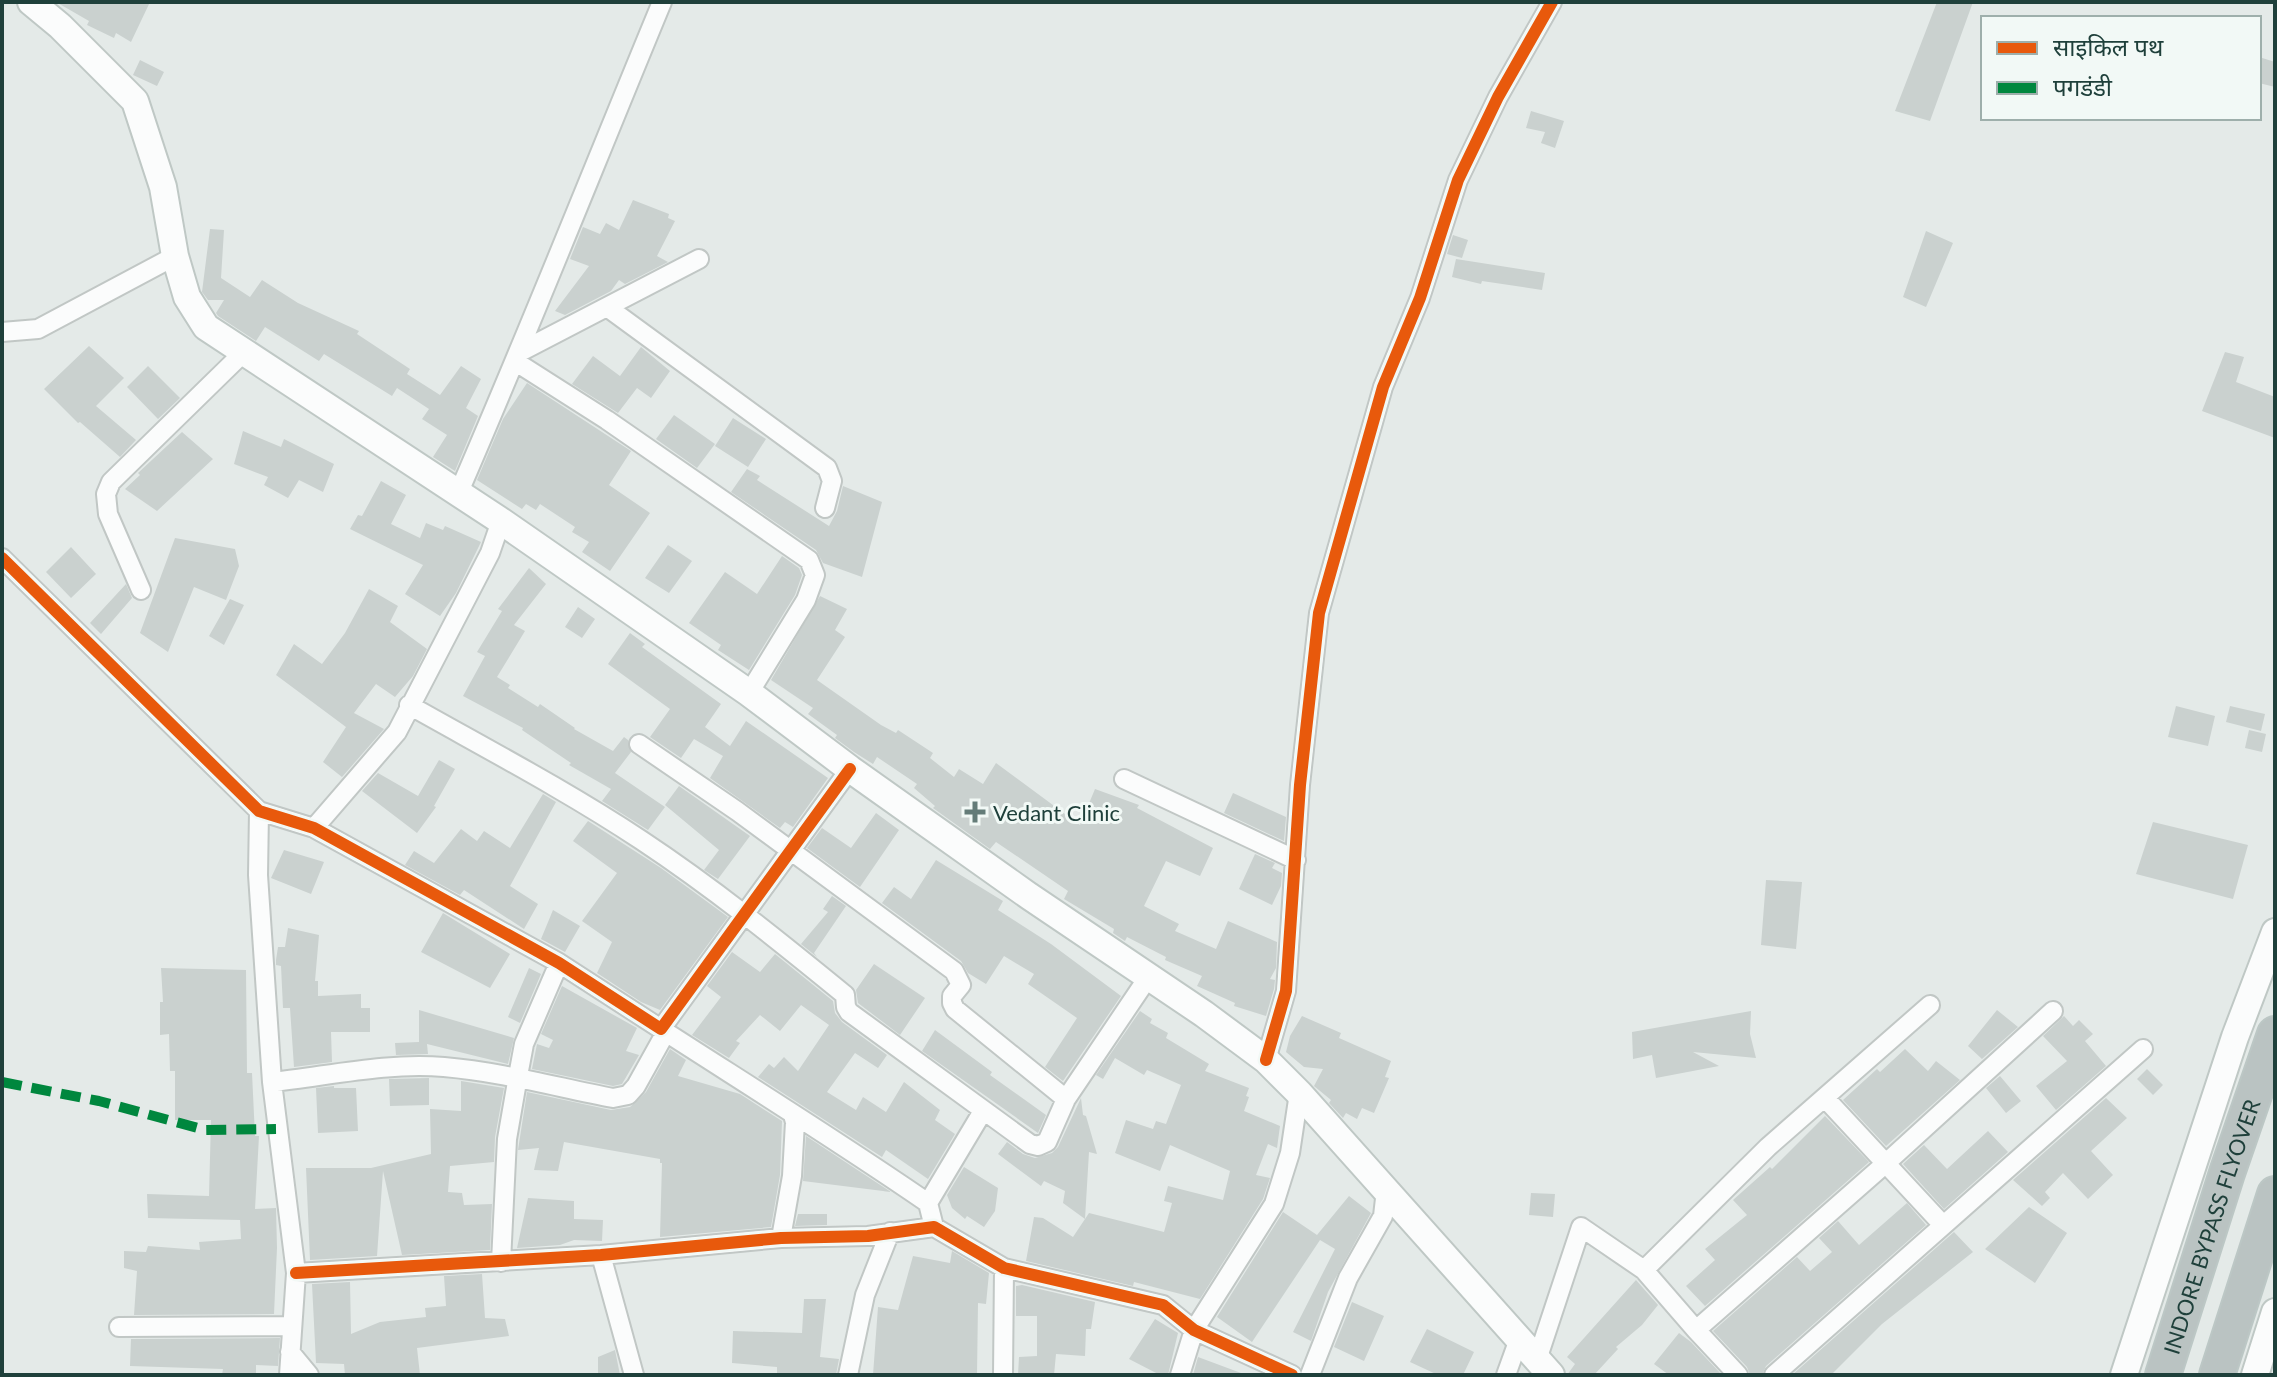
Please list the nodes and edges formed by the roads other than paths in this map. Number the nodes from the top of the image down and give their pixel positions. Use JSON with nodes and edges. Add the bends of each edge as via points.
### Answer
{"nodes":[{"id":1,"x":31,"y":2,"type":"edge"},
{"id":2,"x":662,"y":2,"type":"edge"},
{"id":3,"x":1552,"y":2,"type":"edge"},
{"id":4,"x":175,"y":256,"type":"junction"},
{"id":5,"x":699,"y":259,"type":"dead end"},
{"id":6,"x":607,"y":307,"type":"junction"},
{"id":7,"x":2,"y":332,"type":"edge"},
{"id":8,"x":244,"y":352,"type":"junction"},
{"id":9,"x":518,"y":357,"type":"junction"},
{"id":10,"x":458,"y":494,"type":"junction"},
{"id":11,"x":825,"y":508,"type":"dead end"},
{"id":12,"x":501,"y":521,"type":"junction"},
{"id":13,"x":2,"y":558,"type":"edge"},
{"id":14,"x":141,"y":590,"type":"dead end"},
{"id":15,"x":749,"y":693,"type":"junction"},
{"id":16,"x":409,"y":705,"type":"junction"},
{"id":17,"x":639,"y":744,"type":"dead end"},
{"id":18,"x":850,"y":769,"type":"junction"},
{"id":19,"x":1124,"y":779,"type":"dead end"},
{"id":20,"x":259,"y":811,"type":"junction"},
{"id":21,"x":314,"y":828,"type":"junction"},
{"id":22,"x":791,"y":851,"type":"junction"},
{"id":23,"x":1296,"y":860,"type":"junction"},
{"id":24,"x":745,"y":914,"type":"junction"},
{"id":25,"x":2275,"y":932,"type":"edge"},
{"id":26,"x":559,"y":963,"type":"junction"},
{"id":27,"x":1149,"y":976,"type":"junction"},
{"id":28,"x":1930,"y":1005,"type":"dead end"},
{"id":29,"x":2053,"y":1011,"type":"dead end"},
{"id":30,"x":664,"y":1031,"type":"junction"},
{"id":31,"x":2275,"y":1034,"type":"edge"},
{"id":32,"x":2143,"y":1049,"type":"dead end"},
{"id":33,"x":1266,"y":1060,"type":"junction"},
{"id":34,"x":518,"y":1076,"type":"junction"},
{"id":35,"x":272,"y":1082,"type":"junction"},
{"id":36,"x":1299,"y":1093,"type":"junction"},
{"id":37,"x":1825,"y":1098,"type":"junction"},
{"id":38,"x":1066,"y":1099,"type":"junction"},
{"id":39,"x":983,"y":1111,"type":"junction"},
{"id":40,"x":793,"y":1115,"type":"junction"},
{"id":41,"x":1885,"y":1164,"type":"junction"},
{"id":42,"x":1386,"y":1190,"type":"junction"},
{"id":43,"x":2275,"y":1194,"type":"edge"},
{"id":44,"x":928,"y":1203,"type":"junction"},
{"id":45,"x":1943,"y":1225,"type":"junction"},
{"id":46,"x":934,"y":1227,"type":"junction"},
{"id":47,"x":890,"y":1232,"type":"junction"},
{"id":48,"x":781,"y":1238,"type":"junction"},
{"id":49,"x":601,"y":1255,"type":"junction"},
{"id":50,"x":501,"y":1262,"type":"junction"},
{"id":51,"x":1004,"y":1268,"type":"junction"},
{"id":52,"x":1644,"y":1270,"type":"junction"},
{"id":53,"x":296,"y":1273,"type":"junction"},
{"id":54,"x":2275,"y":1312,"type":"edge"},
{"id":55,"x":292,"y":1326,"type":"junction"},
{"id":56,"x":119,"y":1327,"type":"dead end"},
{"id":57,"x":1194,"y":1330,"type":"junction"},
{"id":58,"x":1696,"y":1330,"type":"junction"},
{"id":59,"x":1519,"y":1339,"type":"junction"},
{"id":60,"x":290,"y":1352,"type":"junction"},
{"id":61,"x":1544,"y":1367,"type":"edge"},
{"id":62,"x":289,"y":1375,"type":"edge"},
{"id":63,"x":309,"y":1375,"type":"edge"},
{"id":64,"x":634,"y":1375,"type":"edge"},
{"id":65,"x":848,"y":1375,"type":"edge"},
{"id":66,"x":1003,"y":1375,"type":"edge"},
{"id":67,"x":1180,"y":1375,"type":"edge"},
{"id":68,"x":1292,"y":1375,"type":"edge"},
{"id":69,"x":1310,"y":1375,"type":"edge"},
{"id":70,"x":1506,"y":1375,"type":"edge"},
{"id":71,"x":1738,"y":1375,"type":"edge"},
{"id":72,"x":1774,"y":1375,"type":"edge"},
{"id":73,"x":2124,"y":1375,"type":"edge"},
{"id":74,"x":2163,"y":1375,"type":"edge"},
{"id":75,"x":2217,"y":1375,"type":"edge"},
{"id":76,"x":2255,"y":1375,"type":"edge"}],
"edges":[{"from":1,"to":4,"type":"main road","via":[[135,101],[163,187]]},
{"from":2,"to":9,"type":"street"},
{"from":3,"to":23,"type":"street","via":[[1458,180],[1420,298],[1383,387],[1319,613]]},
{"from":4,"to":7,"type":"street","via":[[38,329]]},
{"from":4,"to":8,"type":"main road","via":[[187,297],[206,327]]},
{"from":5,"to":6,"type":"street"},
{"from":6,"to":9,"type":"street"},
{"from":6,"to":11,"type":"street","via":[[827,468],[832,481]]},
{"from":8,"to":10,"type":"main road"},
{"from":8,"to":14,"type":"street","via":[[111,482],[108,514]]},
{"from":9,"to":10,"type":"street"},
{"from":9,"to":15,"type":"street","via":[[809,560],[815,575],[806,600]]},
{"from":10,"to":12,"type":"main road"},
{"from":12,"to":15,"type":"main road"},
{"from":12,"to":16,"type":"street","via":[[490,553]]},
{"from":13,"to":20,"type":"street"},
{"from":15,"to":18,"type":"main road"},
{"from":16,"to":21,"type":"street","via":[[388,744]]},
{"from":16,"to":24,"type":"street","via":[[642,840]]},
{"from":17,"to":22,"type":"street"},
{"from":18,"to":22,"type":"street"},
{"from":18,"to":27,"type":"main road"},
{"from":19,"to":23,"type":"street"},
{"from":20,"to":21,"type":"street"},
{"from":20,"to":35,"type":"street","via":[[258,875]]},
{"from":21,"to":26,"type":"street"},
{"from":22,"to":24,"type":"street"},
{"from":22,"to":38,"type":"street","via":[[954,971],[961,985],[952,996],[955,1009]]},
{"from":23,"to":33,"type":"street","via":[[1286,991]]},
{"from":24,"to":30,"type":"street"},
{"from":24,"to":39,"type":"street","via":[[845,995],[849,1012]]},
{"from":25,"to":73,"type":"main road"},
{"from":26,"to":30,"type":"street"},
{"from":26,"to":34,"type":"street","via":[[524,1044]]},
{"from":27,"to":33,"type":"main road"},
{"from":27,"to":38,"type":"street"},
{"from":28,"to":37,"type":"street"},
{"from":29,"to":41,"type":"street"},
{"from":30,"to":34,"type":"street","via":[[628,1095],[613,1098]]},
{"from":30,"to":40,"type":"street"},
{"from":31,"to":74,"type":"highway","name":"INDORE BYPASS FLYOVER"},
{"from":32,"to":45,"type":"street"},
{"from":33,"to":36,"type":"main road"},
{"from":34,"to":35,"type":"street","via":[[441,1066]]},
{"from":34,"to":50,"type":"street","via":[[507,1139]]},
{"from":35,"to":53,"type":"street"},
{"from":36,"to":42,"type":"main road"},
{"from":36,"to":57,"type":"street","via":[[1290,1153],[1274,1204]]},
{"from":37,"to":41,"type":"street"},
{"from":37,"to":52,"type":"street"},
{"from":38,"to":39,"type":"street","via":[[1047,1142],[1038,1146]]},
{"from":39,"to":44,"type":"street"},
{"from":40,"to":44,"type":"street"},
{"from":40,"to":48,"type":"street","via":[[792,1176]]},
{"from":41,"to":45,"type":"street"},
{"from":41,"to":58,"type":"street"},
{"from":42,"to":59,"type":"main road"},
{"from":42,"to":69,"type":"street","via":[[1383,1216],[1348,1278]]},
{"from":43,"to":75,"type":"highway"},
{"from":44,"to":46,"type":"street"},
{"from":45,"to":72,"type":"street"},
{"from":46,"to":47,"type":"street"},
{"from":46,"to":51,"type":"street"},
{"from":47,"to":48,"type":"street"},
{"from":47,"to":65,"type":"street","via":[[865,1295]]},
{"from":48,"to":49,"type":"street"},
{"from":49,"to":50,"type":"street"},
{"from":49,"to":64,"type":"street"},
{"from":50,"to":53,"type":"street"},
{"from":51,"to":57,"type":"street","via":[[1163,1305]]},
{"from":51,"to":66,"type":"street"},
{"from":52,"to":58,"type":"street"},
{"from":52,"to":61,"type":"street","via":[[1581,1227]]},
{"from":53,"to":55,"type":"street"},
{"from":54,"to":76,"type":"main road"},
{"from":55,"to":56,"type":"street"},
{"from":55,"to":60,"type":"street"},
{"from":57,"to":67,"type":"street"},
{"from":57,"to":68,"type":"street"},
{"from":58,"to":71,"type":"street"},
{"from":59,"to":61,"type":"main road"},
{"from":59,"to":70,"type":"street"},
{"from":60,"to":62,"type":"street"},
{"from":60,"to":63,"type":"street"}]}
